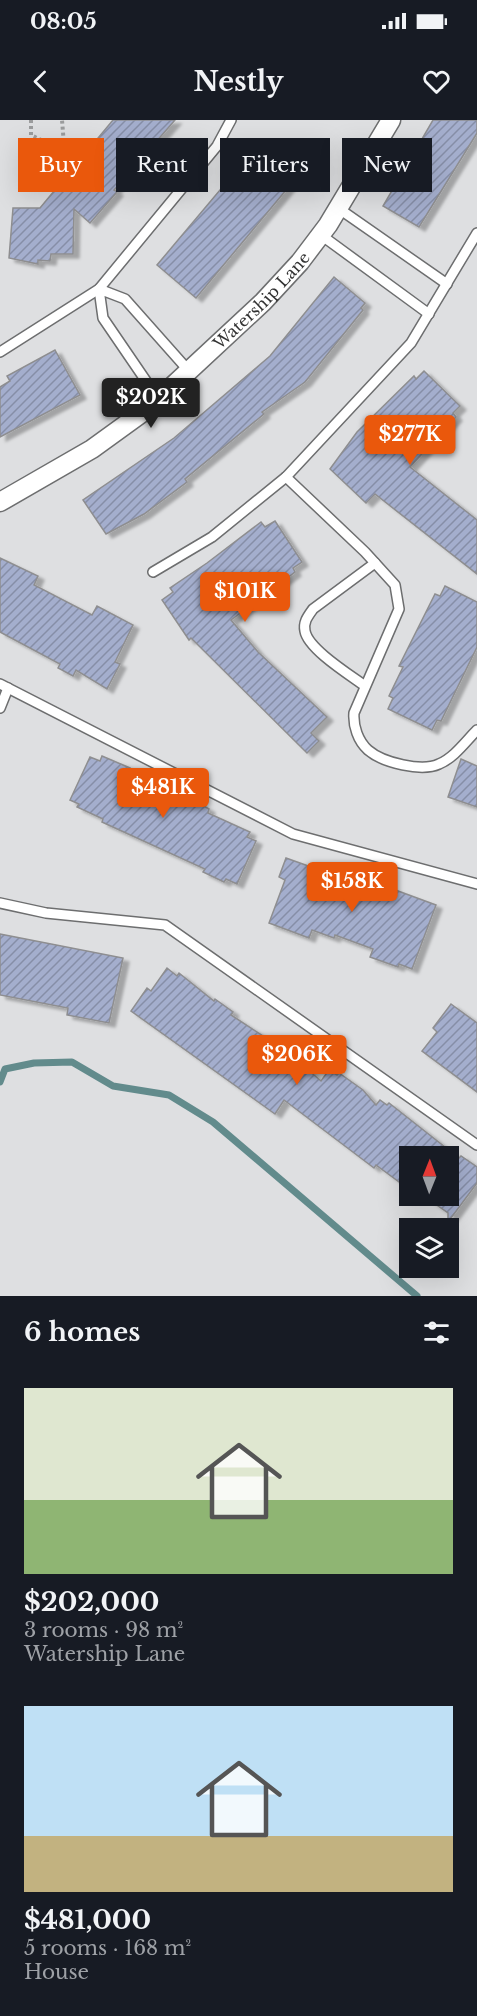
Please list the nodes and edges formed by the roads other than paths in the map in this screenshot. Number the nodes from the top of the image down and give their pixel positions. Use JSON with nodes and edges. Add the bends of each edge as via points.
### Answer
{"nodes":[{"id":1,"x":231,"y":120,"type":"edge"},
{"id":2,"x":390,"y":120,"type":"edge"},
{"id":3,"x":338,"y":208,"type":"junction"},
{"id":4,"x":477,"y":233,"type":"edge"},
{"id":5,"x":321,"y":235,"type":"junction"},
{"id":6,"x":447,"y":284,"type":"junction"},
{"id":7,"x":99,"y":289,"type":"junction"},
{"id":8,"x":429,"y":314,"type":"junction"},
{"id":9,"x":0,"y":352,"type":"edge"},
{"id":10,"x":188,"y":370,"type":"junction"},
{"id":11,"x":159,"y":400,"type":"junction"},
{"id":12,"x":286,"y":477,"type":"junction"},
{"id":13,"x":0,"y":502,"type":"edge"},
{"id":14,"x":375,"y":563,"type":"junction"},
{"id":15,"x":153,"y":572,"type":"dead end"},
{"id":16,"x":4,"y":686,"type":"edge"},
{"id":17,"x":365,"y":686,"type":"junction"},
{"id":18,"x":0,"y":708,"type":"edge"},
{"id":19,"x":477,"y":730,"type":"edge"},
{"id":20,"x":477,"y":884,"type":"edge"},
{"id":21,"x":0,"y":903,"type":"edge"},
{"id":22,"x":477,"y":1145,"type":"edge"}],
"edges":[{"from":1,"to":7,"type":"lane","via":[[217,146]]},
{"from":2,"to":3,"type":"street","name":"Watership Lane"},
{"from":3,"to":5,"type":"street","name":"Watership Lane"},
{"from":3,"to":6,"type":"lane"},
{"from":4,"to":6,"type":"lane"},
{"from":5,"to":8,"type":"lane"},
{"from":5,"to":10,"type":"street","name":"Watership Lane","via":[[263,302]]},
{"from":6,"to":8,"type":"lane"},
{"from":7,"to":9,"type":"lane"},
{"from":7,"to":10,"type":"lane","via":[[125,299]]},
{"from":7,"to":11,"type":"lane","via":[[103,318]]},
{"from":8,"to":12,"type":"lane","via":[[411,343]]},
{"from":10,"to":11,"type":"street","name":"Watership Lane"},
{"from":11,"to":13,"type":"street","name":"Watership Lane","via":[[93,449]]},
{"from":12,"to":14,"type":"lane"},
{"from":12,"to":15,"type":"lane","via":[[212,537]]},
{"from":14,"to":17,"type":"lane","via":[[395,585],[399,609]]},
{"from":14,"to":17,"type":"lane","via":[[313,609],[304,630],[309,641]]},
{"from":16,"to":18,"type":"lane"},
{"from":16,"to":20,"type":"lane","via":[[293,834]]},
{"from":17,"to":19,"type":"lane","via":[[353,724],[369,751],[399,765],[438,765]]},
{"from":21,"to":22,"type":"lane","via":[[46,913],[165,925]]}]}
